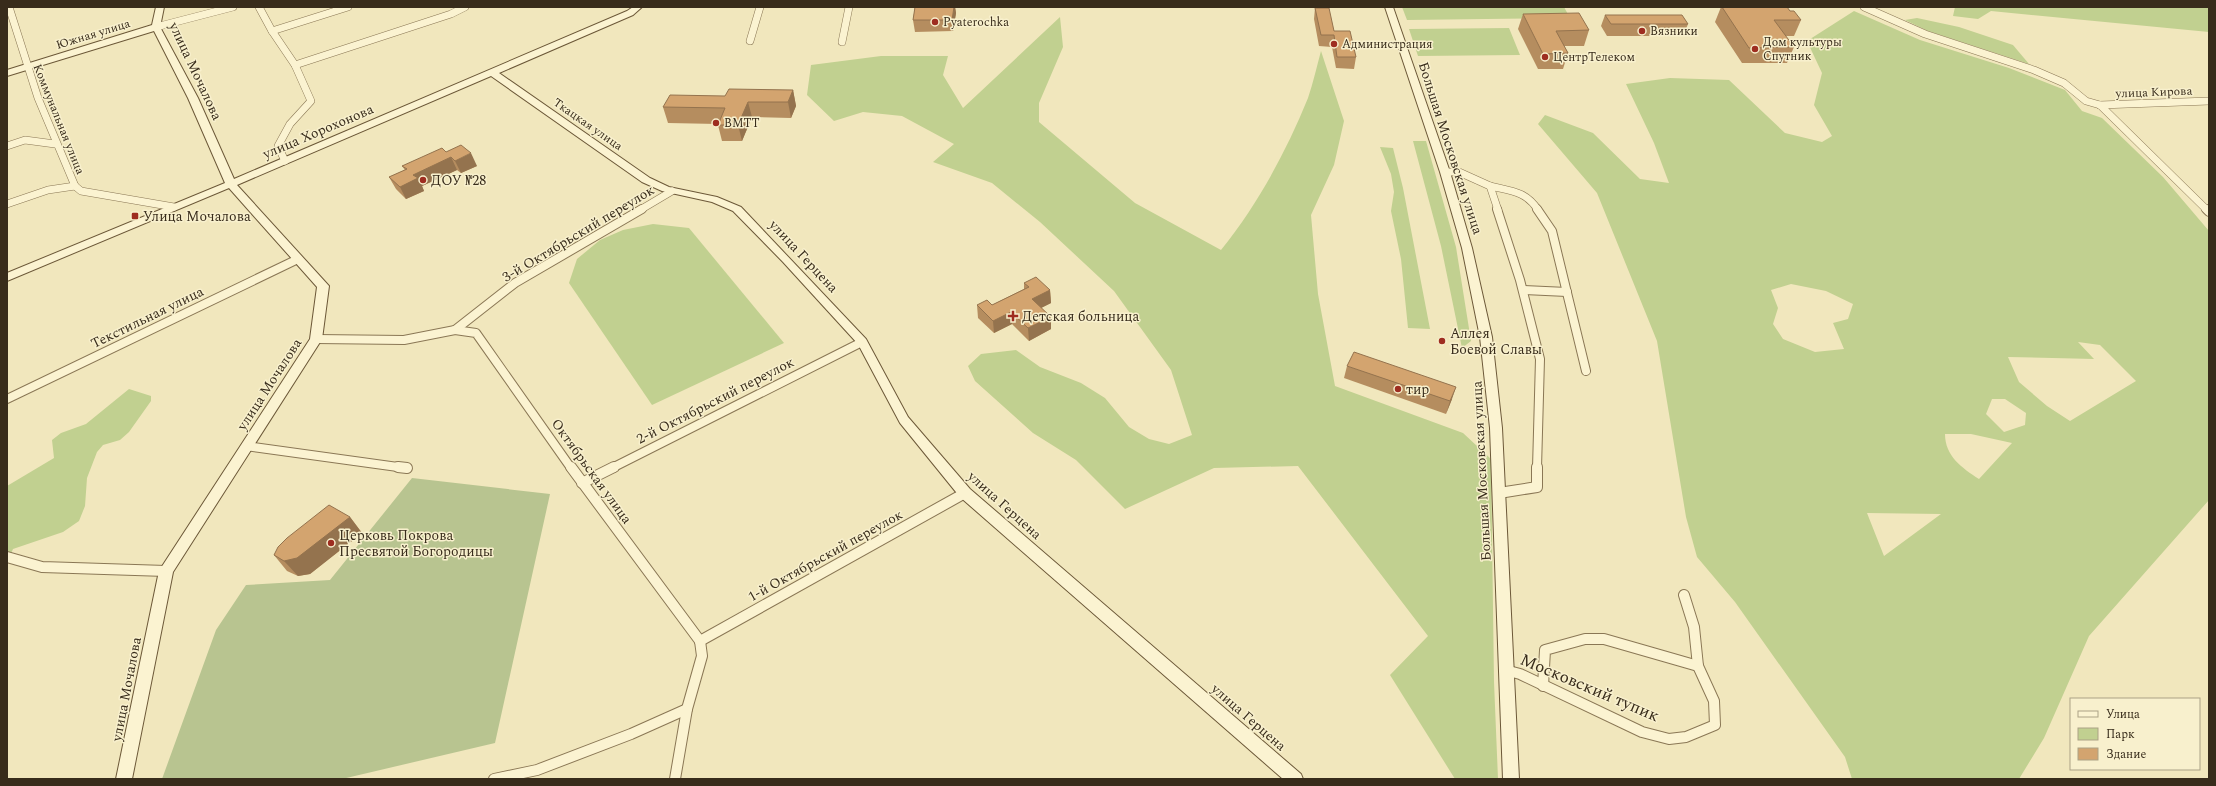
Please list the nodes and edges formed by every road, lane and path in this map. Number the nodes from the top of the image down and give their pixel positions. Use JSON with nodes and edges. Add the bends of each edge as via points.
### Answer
{"nodes":[{"id":1,"x":9,"y":7,"type":"edge"},
{"id":2,"x":160,"y":7,"type":"edge"},
{"id":3,"x":233,"y":7,"type":"edge"},
{"id":4,"x":259,"y":7,"type":"edge"},
{"id":5,"x":348,"y":7,"type":"edge"},
{"id":6,"x":465,"y":7,"type":"edge"},
{"id":7,"x":638,"y":7,"type":"edge"},
{"id":8,"x":760,"y":7,"type":"edge"},
{"id":9,"x":849,"y":7,"type":"edge"},
{"id":10,"x":1389,"y":7,"type":"edge"},
{"id":11,"x":1864,"y":7,"type":"edge"},
{"id":12,"x":156,"y":27,"type":"junction"},
{"id":13,"x":272,"y":31,"type":"junction"},
{"id":14,"x":750,"y":41,"type":"dead end"},
{"id":15,"x":842,"y":42,"type":"dead end"},
{"id":16,"x":294,"y":65,"type":"junction"},
{"id":17,"x":26,"y":67,"type":"junction"},
{"id":18,"x":492,"y":72,"type":"junction"},
{"id":19,"x":7,"y":73,"type":"edge"},
{"id":20,"x":2209,"y":101,"type":"edge"},
{"id":21,"x":2100,"y":105,"type":"junction"},
{"id":22,"x":55,"y":144,"type":"junction"},
{"id":23,"x":7,"y":146,"type":"edge"},
{"id":24,"x":285,"y":160,"type":"junction"},
{"id":25,"x":1445,"y":172,"type":"junction"},
{"id":26,"x":231,"y":184,"type":"junction"},
{"id":27,"x":75,"y":186,"type":"junction"},
{"id":28,"x":1490,"y":186,"type":"junction"},
{"id":29,"x":672,"y":191,"type":"junction"},
{"id":30,"x":7,"y":204,"type":"edge"},
{"id":31,"x":174,"y":207,"type":"junction"},
{"id":32,"x":2209,"y":212,"type":"edge"},
{"id":33,"x":298,"y":259,"type":"junction"},
{"id":34,"x":7,"y":277,"type":"edge"},
{"id":35,"x":1523,"y":290,"type":"junction"},
{"id":36,"x":1567,"y":292,"type":"junction"},
{"id":37,"x":455,"y":330,"type":"junction"},
{"id":38,"x":316,"y":339,"type":"junction"},
{"id":39,"x":862,"y":342,"type":"junction"},
{"id":40,"x":1586,"y":371,"type":"dead end"},
{"id":41,"x":7,"y":398,"type":"edge"},
{"id":42,"x":246,"y":446,"type":"junction"},
{"id":43,"x":407,"y":468,"type":"dead end"},
{"id":44,"x":582,"y":483,"type":"junction"},
{"id":45,"x":1499,"y":493,"type":"junction"},
{"id":46,"x":964,"y":494,"type":"junction"},
{"id":47,"x":7,"y":557,"type":"edge"},
{"id":48,"x":166,"y":571,"type":"junction"},
{"id":49,"x":1684,"y":595,"type":"dead end"},
{"id":50,"x":700,"y":641,"type":"junction"},
{"id":51,"x":1698,"y":666,"type":"junction"},
{"id":52,"x":1505,"y":670,"type":"junction"},
{"id":53,"x":1544,"y":686,"type":"junction"},
{"id":54,"x":686,"y":709,"type":"junction"},
{"id":55,"x":535,"y":775,"type":"edge"},
{"id":56,"x":124,"y":779,"type":"edge"},
{"id":57,"x":494,"y":779,"type":"edge"},
{"id":58,"x":675,"y":779,"type":"edge"},
{"id":59,"x":1295,"y":779,"type":"edge"},
{"id":60,"x":1511,"y":779,"type":"edge"}],
"edges":[{"from":1,"to":17,"type":"street","name":"Коммунальная улица"},
{"from":2,"to":12,"type":"street","name":"улица Мочалова"},
{"from":3,"to":12,"type":"street","name":"Южная улица"},
{"from":4,"to":13,"type":"street"},
{"from":5,"to":13,"type":"street"},
{"from":6,"to":16,"type":"street","via":[[451,14]]},
{"from":7,"to":18,"type":"street","name":"улица Хорохонова","via":[[630,13]]},
{"from":8,"to":14,"type":"street"},
{"from":9,"to":15,"type":"street"},
{"from":10,"to":25,"type":"street","name":"Большая Московская улица"},
{"from":11,"to":21,"type":"street","via":[[1924,34],[2034,70],[2064,83],[2086,101]]},
{"from":12,"to":17,"type":"street","name":"Южная улица"},
{"from":12,"to":26,"type":"street","name":"улица Мочалова","via":[[193,98]]},
{"from":13,"to":16,"type":"street"},
{"from":16,"to":24,"type":"street","via":[[311,101],[290,124],[278,146]]},
{"from":17,"to":19,"type":"street","name":"Южная улица"},
{"from":17,"to":22,"type":"street","name":"Коммунальная улица"},
{"from":18,"to":24,"type":"street","name":"улица Хорохонова"},
{"from":18,"to":29,"type":"street","name":"Ткацкая улица","via":[[646,180]]},
{"from":20,"to":21,"type":"street","name":"улица Кирова"},
{"from":21,"to":32,"type":"street"},
{"from":22,"to":23,"type":"street","via":[[25,140]]},
{"from":22,"to":27,"type":"street","name":"Коммунальная улица"},
{"from":24,"to":26,"type":"street","name":"улица Хорохонова"},
{"from":25,"to":28,"type":"street","via":[[1459,172]]},
{"from":25,"to":45,"type":"street","name":"Большая Московская улица","via":[[1468,248],[1486,337],[1496,428]]},
{"from":26,"to":31,"type":"street","name":"улица Хорохонова"},
{"from":26,"to":33,"type":"street","name":"улица Мочалова"},
{"from":27,"to":30,"type":"street","via":[[48,190]]},
{"from":27,"to":31,"type":"street","name":"Коммунальная улица","via":[[81,190]]},
{"from":28,"to":35,"type":"street"},
{"from":28,"to":36,"type":"street","via":[[1516,192],[1530,199],[1552,231]]},
{"from":29,"to":37,"type":"street","name":"3-й Октябрьский переулок","via":[[515,283]]},
{"from":29,"to":39,"type":"street","name":"улица Герцена","via":[[714,198],[737,208]]},
{"from":31,"to":34,"type":"street","name":"улица Хорохонова"},
{"from":33,"to":38,"type":"street","name":"улица Мочалова","via":[[323,286]]},
{"from":33,"to":41,"type":"street","name":"Текстильная улица"},
{"from":35,"to":36,"type":"street"},
{"from":35,"to":45,"type":"street","via":[[1540,359],[1537,487]]},
{"from":36,"to":40,"type":"street"},
{"from":37,"to":38,"type":"street","name":"3-й Октябрьский переулок","via":[[404,340]]},
{"from":37,"to":44,"type":"street","name":"Октябрьская улица","via":[[476,333]]},
{"from":38,"to":42,"type":"street","name":"улица Мочалова"},
{"from":39,"to":44,"type":"street","name":"2-й Октябрьский переулок"},
{"from":39,"to":46,"type":"street","name":"улица Герцена","via":[[904,420]]},
{"from":42,"to":43,"type":"street"},
{"from":42,"to":48,"type":"street","name":"улица Мочалова"},
{"from":44,"to":50,"type":"street","name":"Октябрьская улица"},
{"from":45,"to":52,"type":"street","name":"Большая Московская улица"},
{"from":46,"to":50,"type":"street","name":"1-й Октябрьский переулок"},
{"from":46,"to":59,"type":"street","name":"улица Герцена"},
{"from":47,"to":48,"type":"street","via":[[42,568]]},
{"from":48,"to":56,"type":"street","name":"улица Мочалова"},
{"from":49,"to":51,"type":"street","name":"Московский тупик","via":[[1694,627]]},
{"from":50,"to":54,"type":"street","via":[[702,656]]},
{"from":51,"to":53,"type":"street","via":[[1604,639],[1585,639],[1545,650]]},
{"from":51,"to":53,"type":"street","name":"Московский тупик","via":[[1714,701],[1715,725],[1686,737],[1670,739],[1642,732]]},
{"from":52,"to":53,"type":"street","name":"Московский тупик"},
{"from":52,"to":60,"type":"street","name":"Большая Московская улица"},
{"from":54,"to":55,"type":"street"},
{"from":54,"to":58,"type":"street"},
{"from":55,"to":57,"type":"street"}]}
